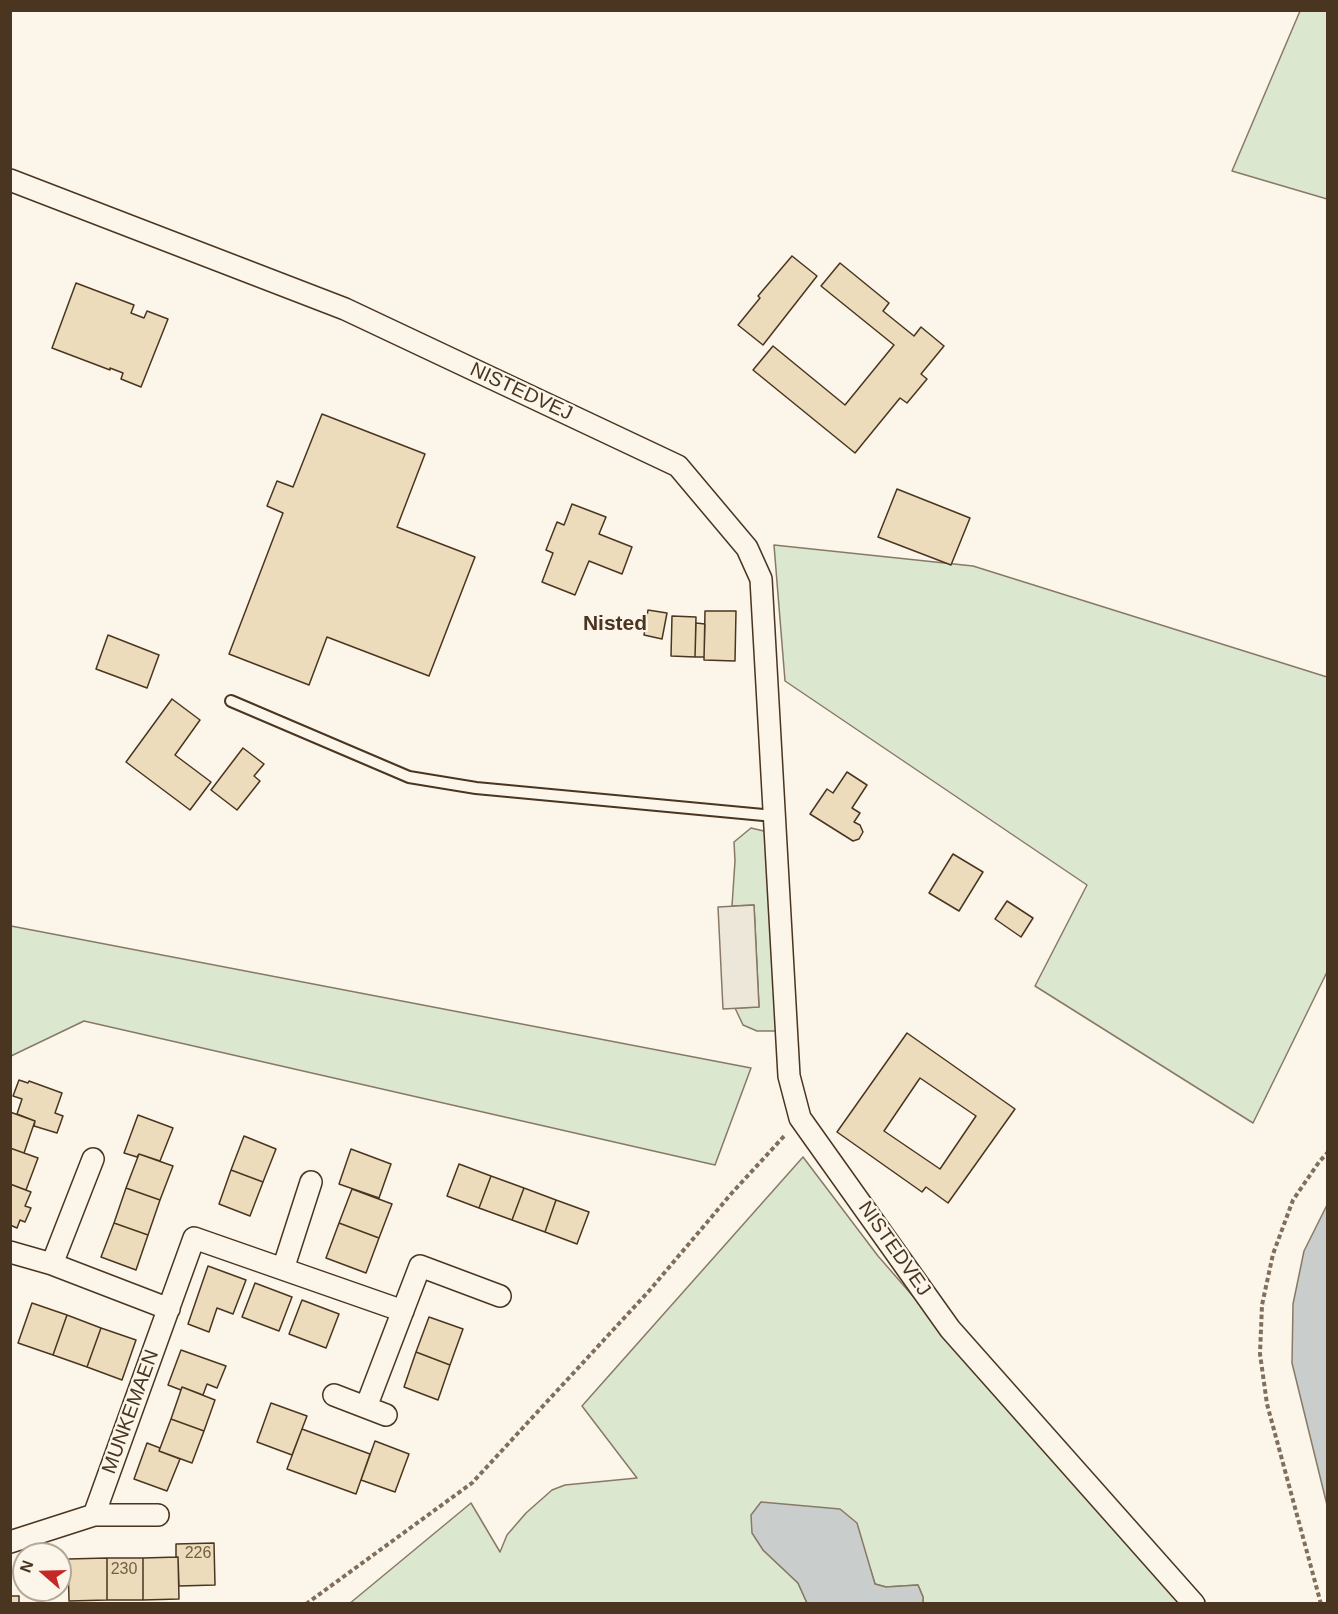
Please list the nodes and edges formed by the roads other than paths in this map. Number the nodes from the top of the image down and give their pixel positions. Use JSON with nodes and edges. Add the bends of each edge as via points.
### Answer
{"nodes":[{"id":1,"x":10,"y":180,"type":"edge"},
{"id":2,"x":231,"y":701,"type":"dead end"},
{"id":3,"x":774,"y":816,"type":"junction"},
{"id":4,"x":93,"y":1159,"type":"dead end"},
{"id":5,"x":311,"y":1182,"type":"dead end"},
{"id":6,"x":10,"y":1252,"type":"edge"},
{"id":7,"x":52,"y":1264,"type":"junction"},
{"id":8,"x":283,"y":1269,"type":"junction"},
{"id":9,"x":500,"y":1296,"type":"dead end"},
{"id":10,"x":169,"y":1309,"type":"junction"},
{"id":11,"x":403,"y":1311,"type":"junction"},
{"id":12,"x":334,"y":1395,"type":"dead end"},
{"id":13,"x":366,"y":1407,"type":"junction"},
{"id":14,"x":386,"y":1415,"type":"dead end"},
{"id":15,"x":94,"y":1515,"type":"junction"},
{"id":16,"x":158,"y":1515,"type":"dead end"},
{"id":17,"x":10,"y":1542,"type":"edge"},
{"id":18,"x":1194,"y":1604,"type":"edge"}],
"edges":[{"from":1,"to":3,"type":"street","name":"NISTEDVEJ","via":[[345,309],[678,466],[747,548],[761,579]]},
{"from":2,"to":3,"type":"lane","via":[[409,777],[476,788]]},
{"from":3,"to":18,"type":"street","name":"NISTEDVEJ","via":[[789,1076],[801,1118],[950,1329]]},
{"from":4,"to":7,"type":"street"},
{"from":5,"to":8,"type":"street"},
{"from":6,"to":7,"type":"street"},
{"from":7,"to":10,"type":"street"},
{"from":8,"to":10,"type":"street","name":"MUNKEMAEN","via":[[194,1238]]},
{"from":8,"to":11,"type":"street","name":"MUNKEMAEN"},
{"from":9,"to":11,"type":"street","via":[[420,1266]]},
{"from":10,"to":15,"type":"street","name":"MUNKEMAEN"},
{"from":11,"to":13,"type":"street"},
{"from":12,"to":13,"type":"street"},
{"from":13,"to":14,"type":"street"},
{"from":15,"to":16,"type":"street"},
{"from":15,"to":17,"type":"street"}]}
